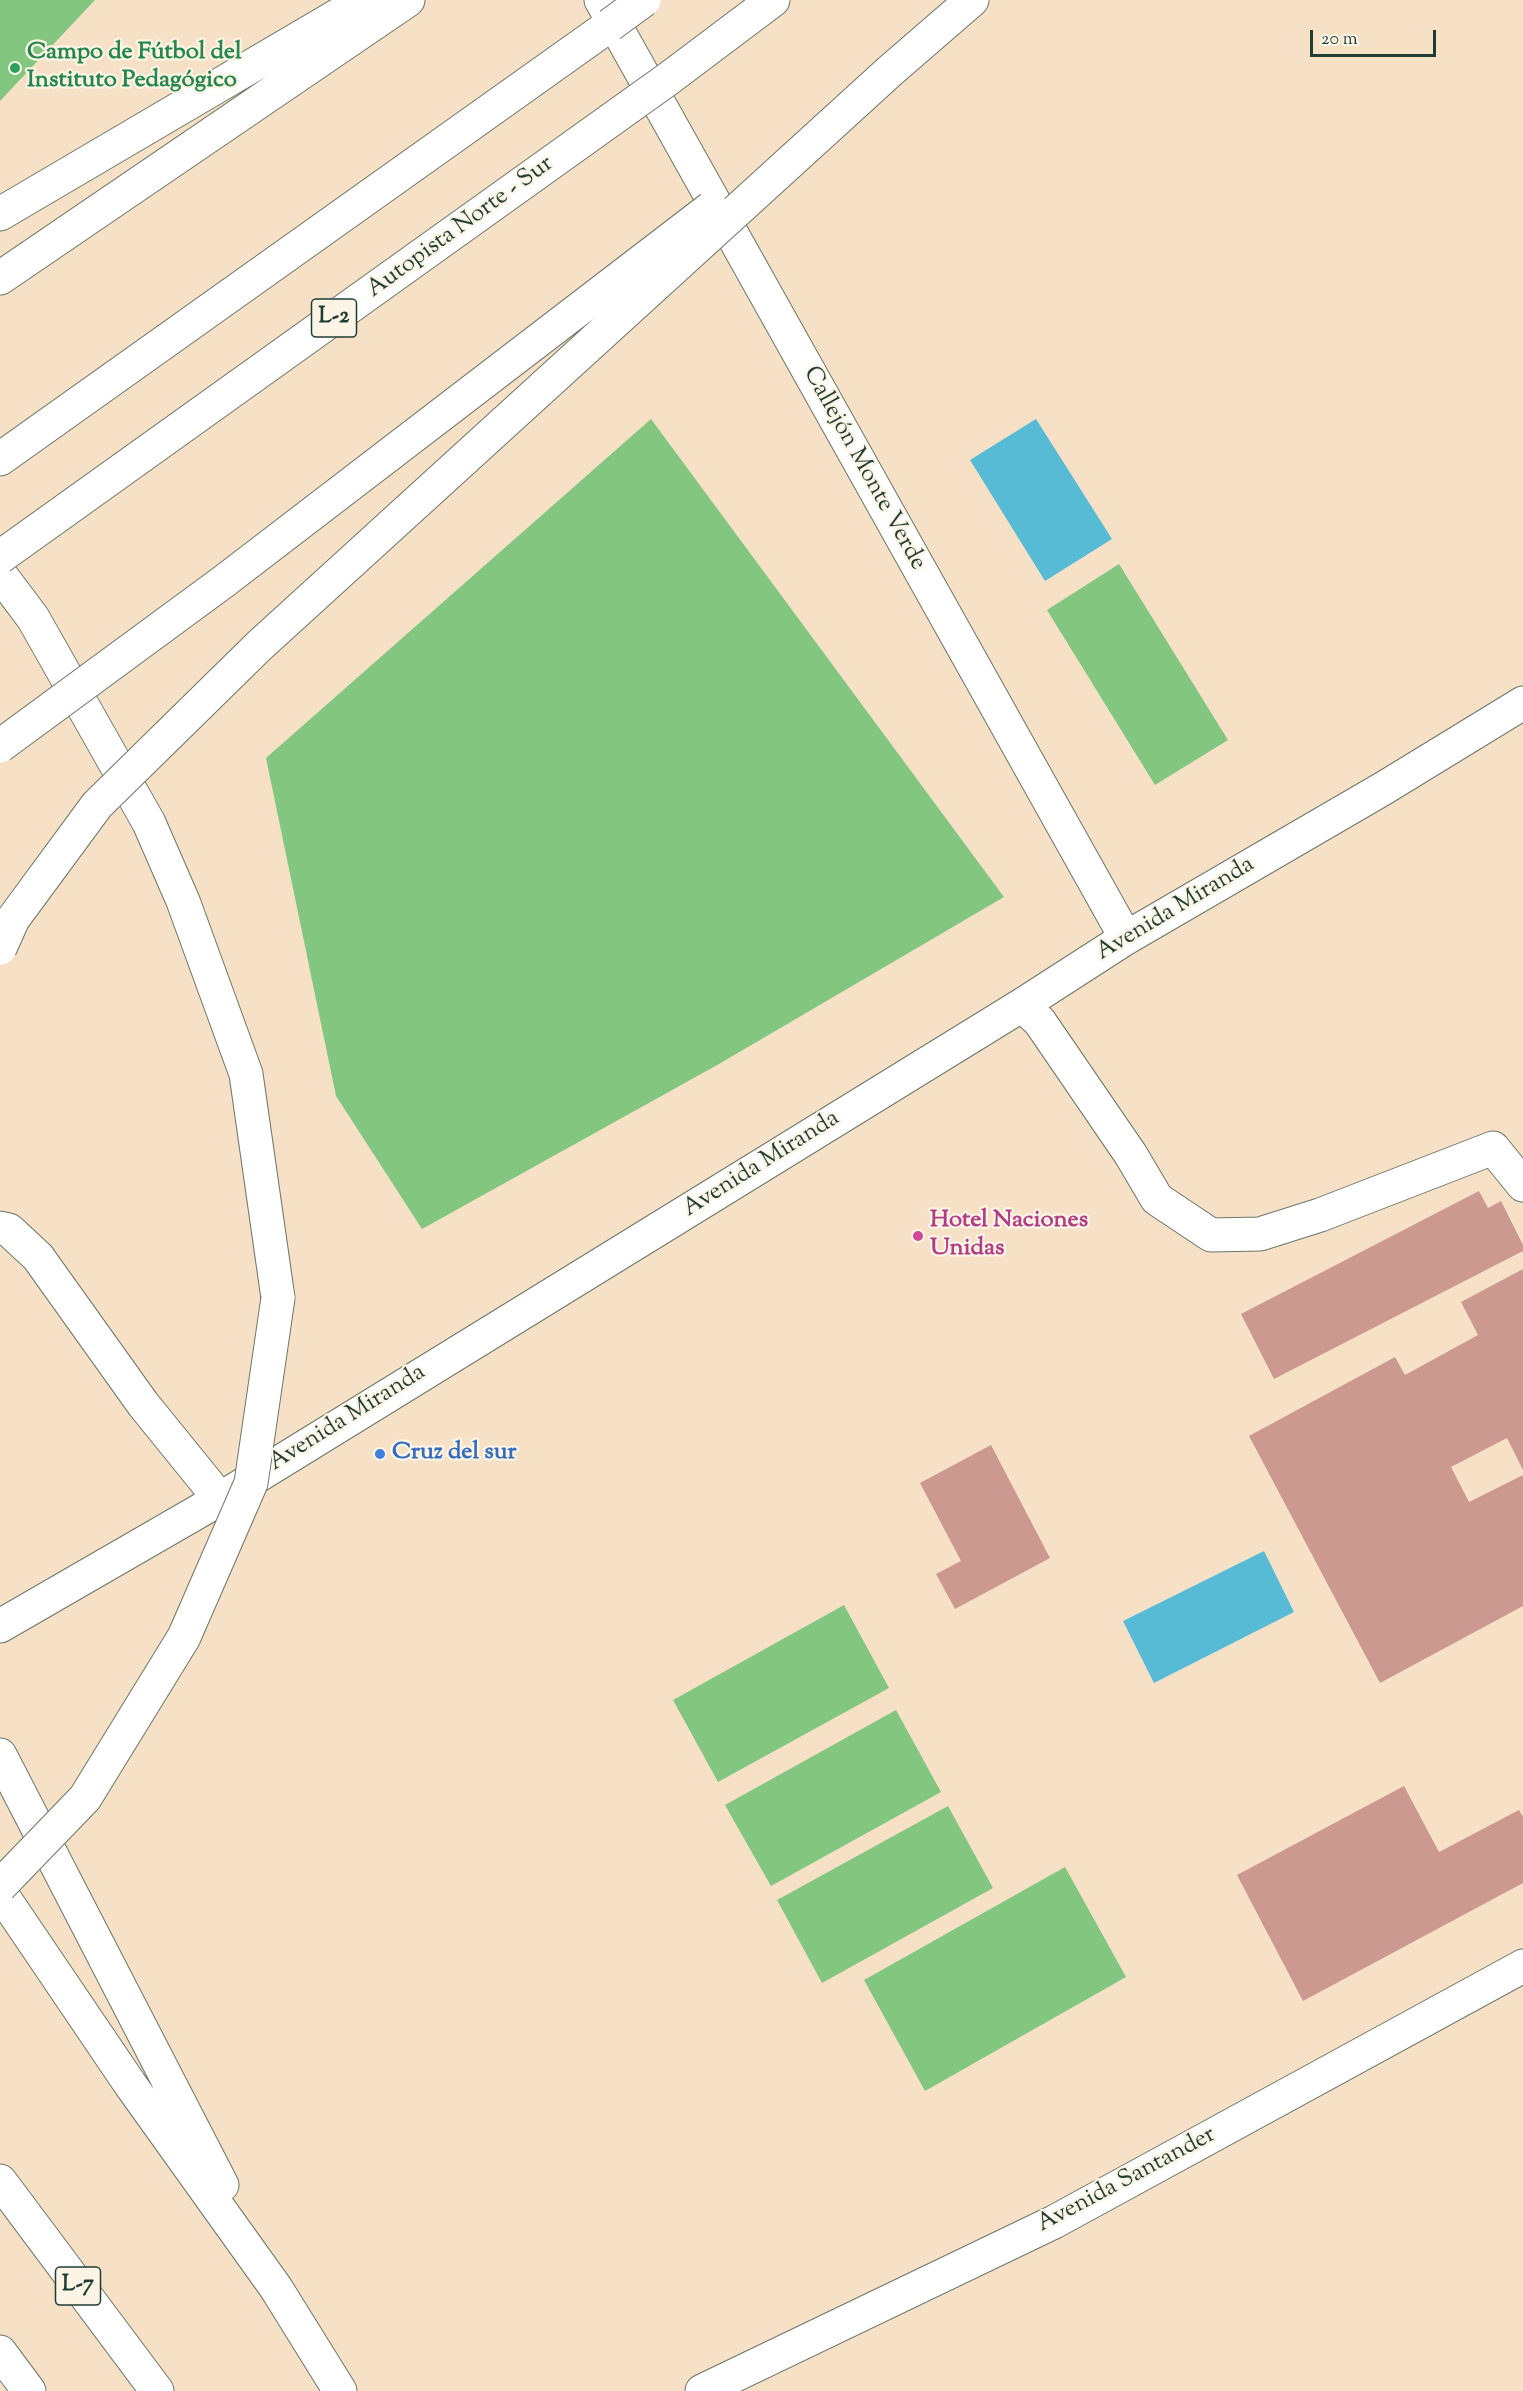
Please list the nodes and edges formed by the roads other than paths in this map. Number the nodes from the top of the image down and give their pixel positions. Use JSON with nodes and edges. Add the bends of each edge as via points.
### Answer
{"nodes":[{"id":1,"x":364,"y":0,"type":"edge"},
{"id":2,"x":408,"y":0,"type":"edge"},
{"id":3,"x":600,"y":0,"type":"edge"},
{"id":4,"x":644,"y":0,"type":"edge"},
{"id":5,"x":773,"y":0,"type":"edge"},
{"id":6,"x":972,"y":0,"type":"edge"},
{"id":7,"x":890,"y":70,"type":"junction"},
{"id":8,"x":0,"y":214,"type":"edge"},
{"id":9,"x":0,"y":278,"type":"edge"},
{"id":10,"x":0,"y":459,"type":"edge"},
{"id":11,"x":0,"y":557,"type":"edge"},
{"id":12,"x":0,"y":573,"type":"edge"},
{"id":13,"x":1523,"y":702,"type":"edge"},
{"id":14,"x":0,"y":746,"type":"edge"},
{"id":15,"x":1126,"y":938,"type":"junction"},
{"id":16,"x":0,"y":948,"type":"edge"},
{"id":17,"x":1022,"y":1005,"type":"junction"},
{"id":18,"x":1523,"y":1185,"type":"edge"},
{"id":19,"x":0,"y":1228,"type":"edge"},
{"id":20,"x":220,"y":1499,"type":"junction"},
{"id":21,"x":0,"y":1626,"type":"edge"},
{"id":22,"x":0,"y":1755,"type":"edge"},
{"id":23,"x":0,"y":1886,"type":"edge"},
{"id":24,"x":0,"y":1892,"type":"edge"},
{"id":25,"x":1523,"y":1966,"type":"edge"},
{"id":26,"x":0,"y":2181,"type":"edge"},
{"id":27,"x":276,"y":2288,"type":"junction"},
{"id":28,"x":0,"y":2352,"type":"edge"},
{"id":29,"x":712,"y":2385,"type":"edge"},
{"id":30,"x":28,"y":2391,"type":"edge"},
{"id":31,"x":157,"y":2391,"type":"edge"},
{"id":32,"x":340,"y":2391,"type":"edge"}],
"edges":[{"from":1,"to":8,"type":"main road"},
{"from":2,"to":9,"type":"main road"},
{"from":3,"to":15,"type":"main road","name":"Callejón Monte Verde"},
{"from":4,"to":10,"type":"main road","bridge":true},
{"from":5,"to":11,"type":"main road","name":"Autopista Norte - Sur","number":"L-2","bridge":true},
{"from":6,"to":7,"type":"main road"},
{"from":7,"to":14,"type":"main road","bridge":true,"via":[[223,582]]},
{"from":7,"to":16,"type":"main road","bridge":true,"via":[[259,646],[97,805],[13,919]]},
{"from":12,"to":23,"type":"main road","bridge":true,"via":[[33,618],[148,823],[183,901],[246,1074],[278,1298],[251,1483],[184,1637],[85,1798]]},
{"from":13,"to":15,"type":"main road","name":"Avenida Miranda"},
{"from":15,"to":17,"type":"main road","name":"Avenida Miranda"},
{"from":17,"to":18,"type":"main road","via":[[1040,1022],[1157,1199],[1211,1235],[1260,1234],[1493,1148]]},
{"from":17,"to":20,"type":"main road","name":"Avenida Miranda"},
{"from":19,"to":20,"type":"main road","via":[[9,1230],[38,1257],[143,1404]]},
{"from":20,"to":21,"type":"main road","name":"Avenida Miranda"},
{"from":22,"to":27,"type":"main road"},
{"from":24,"to":27,"type":"main road","via":[[130,2084]]},
{"from":25,"to":29,"type":"main road","name":"Avenida Santander","via":[[1054,2222]]},
{"from":26,"to":31,"type":"main road","number":"L-7"},
{"from":27,"to":32,"type":"main road"},
{"from":28,"to":30,"type":"main road"}]}
